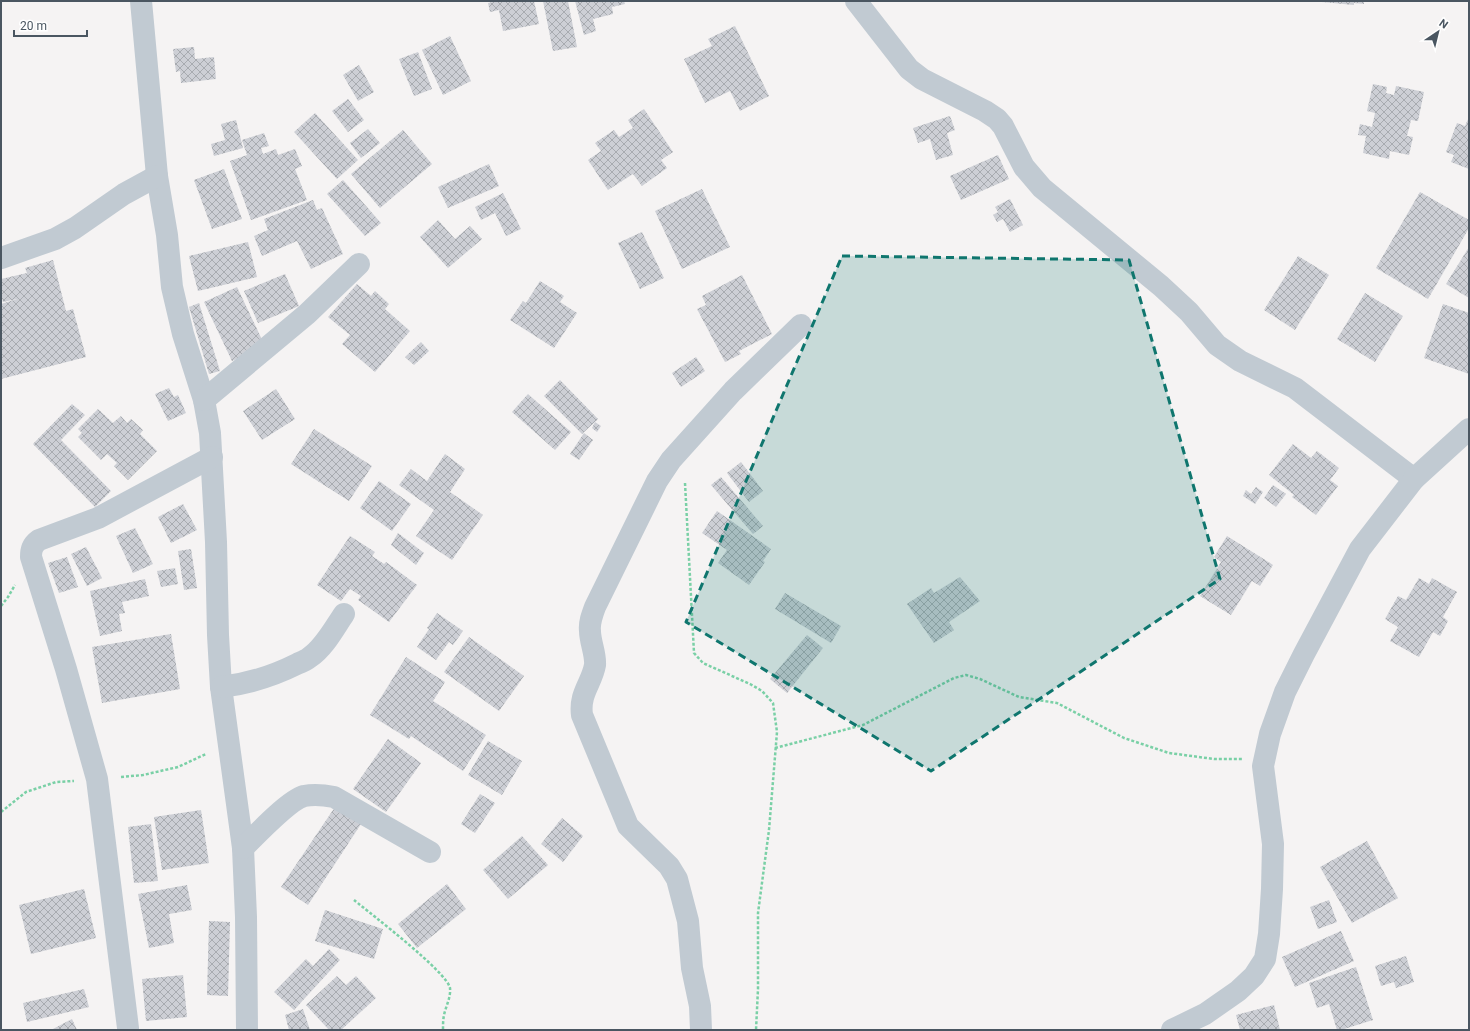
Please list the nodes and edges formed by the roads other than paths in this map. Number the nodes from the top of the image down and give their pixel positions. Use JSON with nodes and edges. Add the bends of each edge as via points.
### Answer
{"nodes":[{"id":1,"x":141,"y":1,"type":"edge"},
{"id":2,"x":856,"y":1,"type":"edge"},
{"id":3,"x":157,"y":176,"type":"junction"},
{"id":4,"x":1,"y":258,"type":"edge"},
{"id":5,"x":359,"y":264,"type":"dead end"},
{"id":6,"x":801,"y":325,"type":"dead end"},
{"id":7,"x":204,"y":400,"type":"junction"},
{"id":8,"x":1469,"y":429,"type":"edge"},
{"id":9,"x":212,"y":457,"type":"junction"},
{"id":10,"x":1414,"y":479,"type":"junction"},
{"id":11,"x":344,"y":614,"type":"dead end"},
{"id":12,"x":221,"y":687,"type":"junction"},
{"id":13,"x":242,"y":848,"type":"junction"},
{"id":14,"x":430,"y":852,"type":"dead end"},
{"id":15,"x":128,"y":1028,"type":"dead end"},
{"id":16,"x":247,"y":1030,"type":"edge"},
{"id":17,"x":701,"y":1030,"type":"edge"},
{"id":18,"x":1172,"y":1030,"type":"edge"}],
"edges":[{"from":1,"to":3,"type":"street"},
{"from":2,"to":10,"type":"street","via":[[909,69],[922,79],[997,119],[1024,167],[1042,188],[1161,286],[1189,312],[1217,345],[1240,361],[1295,388]]},
{"from":3,"to":4,"type":"street","via":[[124,194],[55,239]]},
{"from":3,"to":7,"type":"street","via":[[167,235],[172,287],[183,334]]},
{"from":5,"to":7,"type":"street","via":[[307,314]]},
{"from":6,"to":17,"type":"street","via":[[733,391],[671,460],[657,481],[590,622],[595,662],[582,698],[581,707],[585,722],[628,826],[669,866],[676,879],[688,920]]},
{"from":7,"to":9,"type":"street"},
{"from":8,"to":10,"type":"street"},
{"from":9,"to":12,"type":"street"},
{"from":9,"to":15,"type":"street","via":[[98,518],[39,540],[31,553],[97,779]]},
{"from":10,"to":18,"type":"street","via":[[1360,549],[1285,692],[1270,734],[1263,766],[1273,844],[1272,897],[1265,959],[1254,976],[1238,991],[1205,1014]]},
{"from":11,"to":12,"type":"street","via":[[323,644],[310,657],[259,679]]},
{"from":12,"to":13,"type":"street"},
{"from":13,"to":14,"type":"street","via":[[289,805],[302,797],[320,794],[334,797]]},
{"from":13,"to":16,"type":"street","via":[[246,916]]}]}
